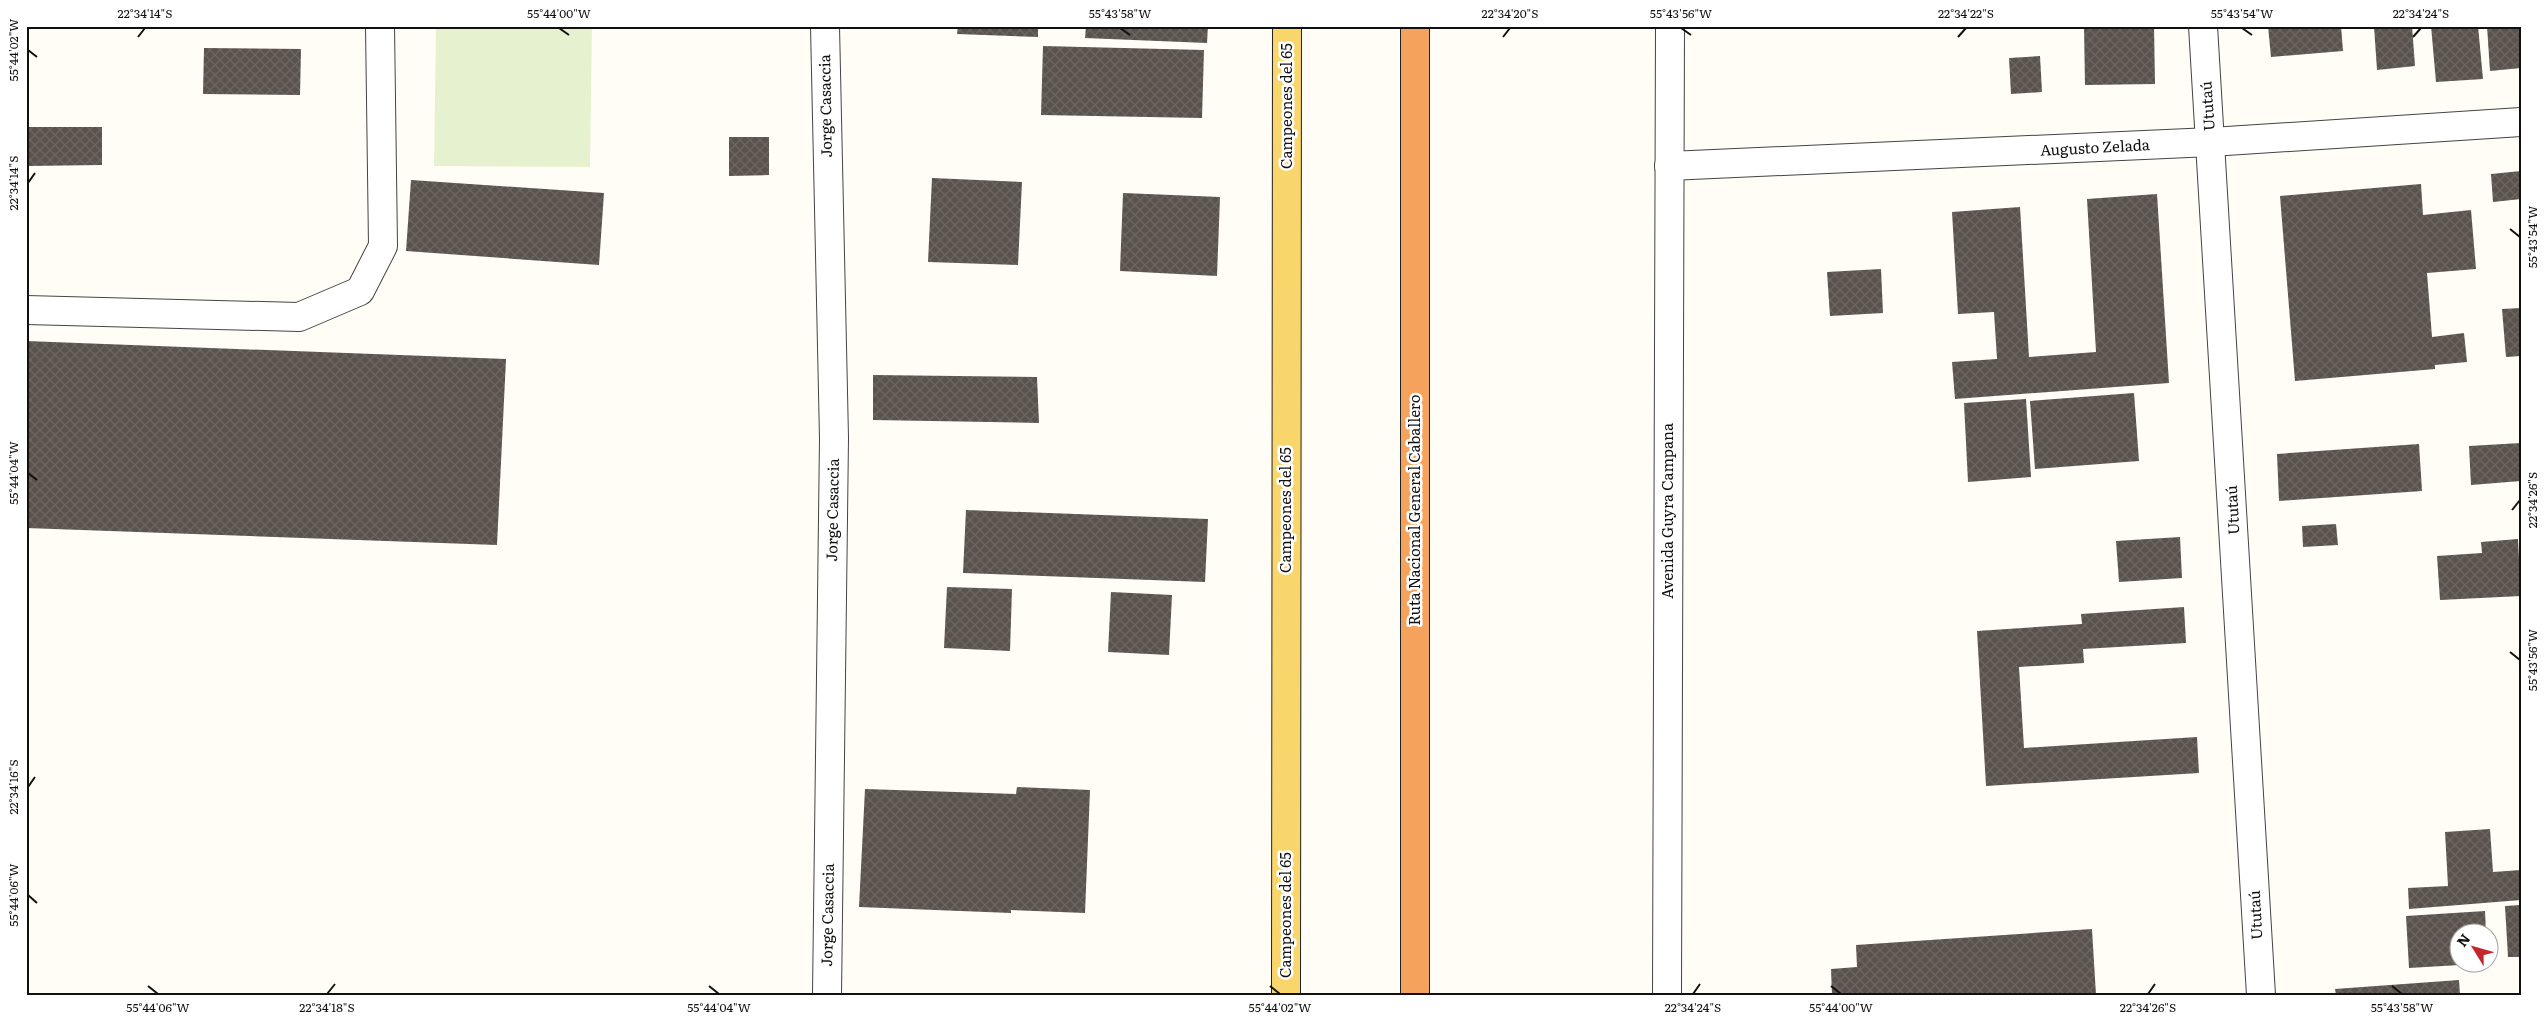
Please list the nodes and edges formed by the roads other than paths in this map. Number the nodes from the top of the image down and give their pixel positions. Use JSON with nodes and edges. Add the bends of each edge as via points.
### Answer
{"nodes":[{"id":1,"x":380,"y":26,"type":"edge"},
{"id":2,"x":825,"y":26,"type":"edge"},
{"id":3,"x":1287,"y":26,"type":"edge"},
{"id":4,"x":1415,"y":26,"type":"edge"},
{"id":5,"x":1670,"y":26,"type":"edge"},
{"id":6,"x":2203,"y":26,"type":"edge"},
{"id":7,"x":2521,"y":122,"type":"edge"},
{"id":8,"x":2211,"y":142,"type":"junction"},
{"id":9,"x":1669,"y":166,"type":"junction"},
{"id":10,"x":26,"y":310,"type":"edge"},
{"id":11,"x":827,"y":995,"type":"edge"},
{"id":12,"x":1286,"y":995,"type":"edge"},
{"id":13,"x":1414,"y":995,"type":"edge"},
{"id":14,"x":1667,"y":995,"type":"edge"},
{"id":15,"x":2261,"y":995,"type":"edge"}],
"edges":[{"from":1,"to":10,"type":"street","via":[[383,246],[360,292],[299,318]]},
{"from":2,"to":11,"type":"street","name":"Jorge Casaccia","via":[[834,438]]},
{"from":3,"to":12,"type":"main road","name":"Campeones del 65"},
{"from":4,"to":13,"type":"highway","name":"Ruta Nacional General Caballero"},
{"from":5,"to":9,"type":"street","name":"Avenida Guyra Campana"},
{"from":6,"to":8,"type":"street","name":"Ututaú"},
{"from":7,"to":8,"type":"street","name":"Augusto Zelada"},
{"from":8,"to":9,"type":"street","name":"Augusto Zelada"},
{"from":8,"to":15,"type":"street","name":"Ututaú"},
{"from":9,"to":14,"type":"street","name":"Avenida Guyra Campana"}]}
